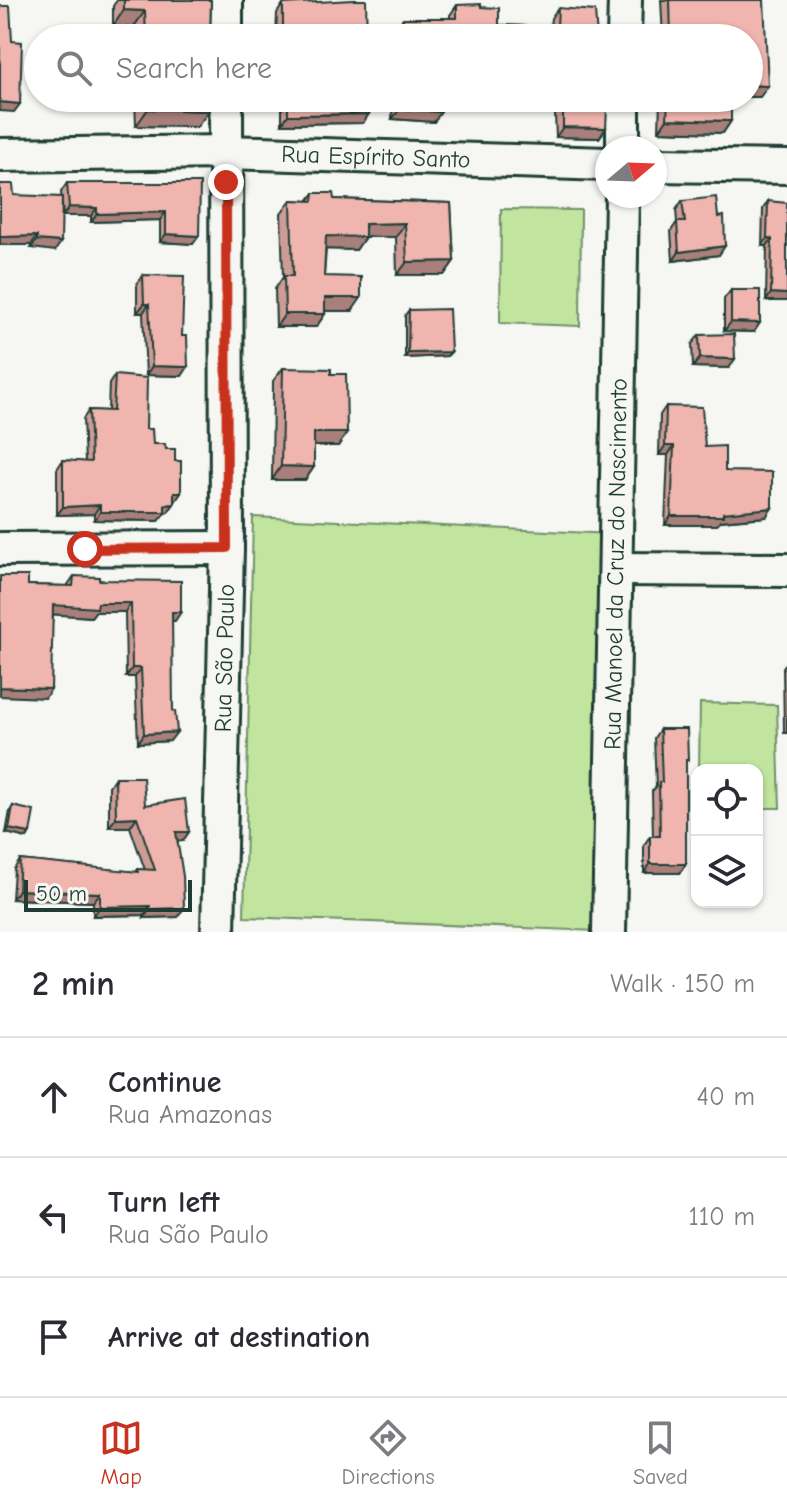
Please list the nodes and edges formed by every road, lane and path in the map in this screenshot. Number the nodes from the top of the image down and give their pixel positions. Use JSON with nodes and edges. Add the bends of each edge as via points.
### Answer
{"nodes":[{"id":1,"x":226,"y":0,"type":"edge"},
{"id":2,"x":625,"y":0,"type":"edge"},
{"id":3,"x":226,"y":24,"type":"edge"},
{"id":4,"x":624,"y":24,"type":"edge"},
{"id":5,"x":226,"y":112,"type":"edge"},
{"id":6,"x":623,"y":112,"type":"edge"},
{"id":7,"x":623,"y":136,"type":"edge"},
{"id":8,"x":226,"y":152,"type":"junction"},
{"id":9,"x":0,"y":155,"type":"edge"},
{"id":10,"x":595,"y":164,"type":"edge"},
{"id":11,"x":667,"y":165,"type":"edge"},
{"id":12,"x":787,"y":167,"type":"edge"},
{"id":13,"x":622,"y":208,"type":"edge"},
{"id":14,"x":227,"y":548,"type":"junction"},
{"id":15,"x":0,"y":549,"type":"edge"},
{"id":16,"x":616,"y":569,"type":"junction"},
{"id":17,"x":787,"y":570,"type":"edge"},
{"id":18,"x":218,"y":932,"type":"edge"},
{"id":19,"x":609,"y":932,"type":"edge"}],
"edges":[{"from":1,"to":3,"type":"street"},
{"from":2,"to":4,"type":"street"},
{"from":5,"to":8,"type":"street","name":"Rua São Paulo"},
{"from":6,"to":7,"type":"street"},
{"from":8,"to":9,"type":"street","name":"Rua Espírito Santo"},
{"from":8,"to":10,"type":"street","name":"Rua Espírito Santo"},
{"from":8,"to":14,"type":"street","name":"Rua São Paulo"},
{"from":11,"to":12,"type":"street"},
{"from":13,"to":16,"type":"street","name":"Rua Manoel da Cruz do Nascimento"},
{"from":14,"to":15,"type":"street"},
{"from":14,"to":18,"type":"street","name":"Rua São Paulo"},
{"from":16,"to":17,"type":"street"},
{"from":16,"to":19,"type":"street","name":"Rua Manoel da Cruz do Nascimento"}]}
